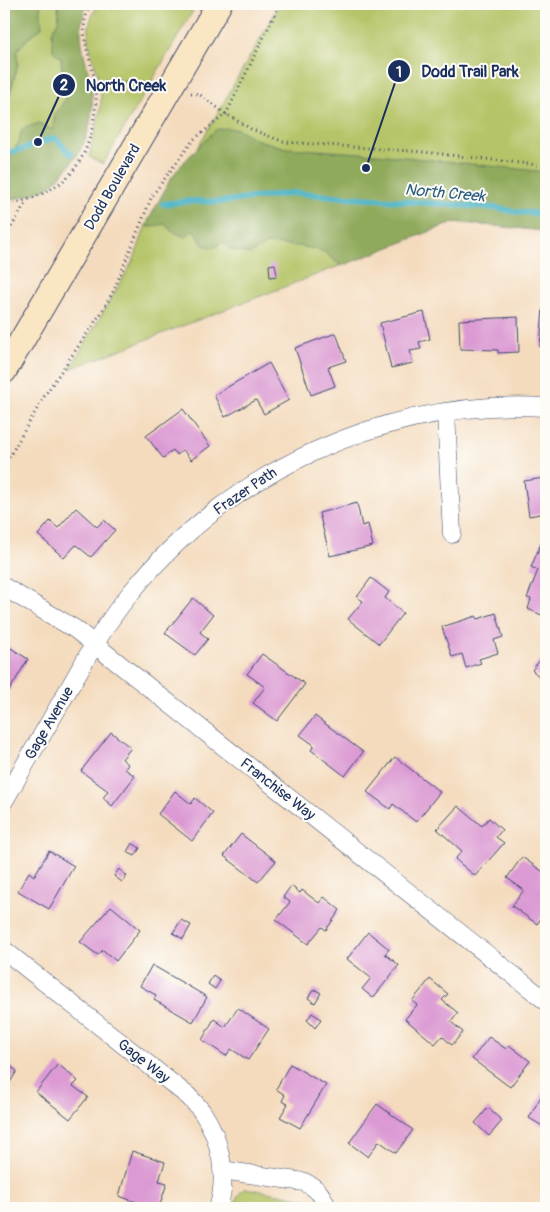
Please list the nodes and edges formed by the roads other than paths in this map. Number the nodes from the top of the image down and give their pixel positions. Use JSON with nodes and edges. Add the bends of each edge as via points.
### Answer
{"nodes":[{"id":1,"x":219,"y":4,"type":"edge"},
{"id":2,"x":4,"y":371,"type":"edge"},
{"id":3,"x":546,"y":407,"type":"edge"},
{"id":4,"x":446,"y":413,"type":"junction"},
{"id":5,"x":452,"y":534,"type":"dead end"},
{"id":6,"x":4,"y":587,"type":"edge"},
{"id":7,"x":94,"y":645,"type":"junction"},
{"id":8,"x":4,"y":801,"type":"edge"},
{"id":9,"x":4,"y":950,"type":"edge"},
{"id":10,"x":546,"y":1001,"type":"edge"},
{"id":11,"x":222,"y":1170,"type":"junction"},
{"id":12,"x":218,"y":1208,"type":"edge"},
{"id":13,"x":327,"y":1208,"type":"edge"}],
"edges":[{"from":1,"to":2,"type":"street","name":"Dodd Boulevard"},
{"from":3,"to":4,"type":"street","name":"Frazer Path","via":[[488,407]]},
{"from":4,"to":5,"type":"street"},
{"from":4,"to":7,"type":"street","name":"Frazer Path","via":[[347,437],[278,468],[243,490],[213,512],[152,567]]},
{"from":6,"to":7,"type":"street","name":"Franchise Way","via":[[74,629]]},
{"from":7,"to":8,"type":"street","name":"Gage Avenue"},
{"from":7,"to":10,"type":"street","name":"Franchise Way"},
{"from":9,"to":11,"type":"street","name":"Gage Way","via":[[188,1096],[212,1130],[220,1151]]},
{"from":11,"to":12,"type":"street","name":"Gage Way","via":[[223,1188]]},
{"from":11,"to":13,"type":"street","via":[[304,1182],[314,1186],[324,1197]]}]}
